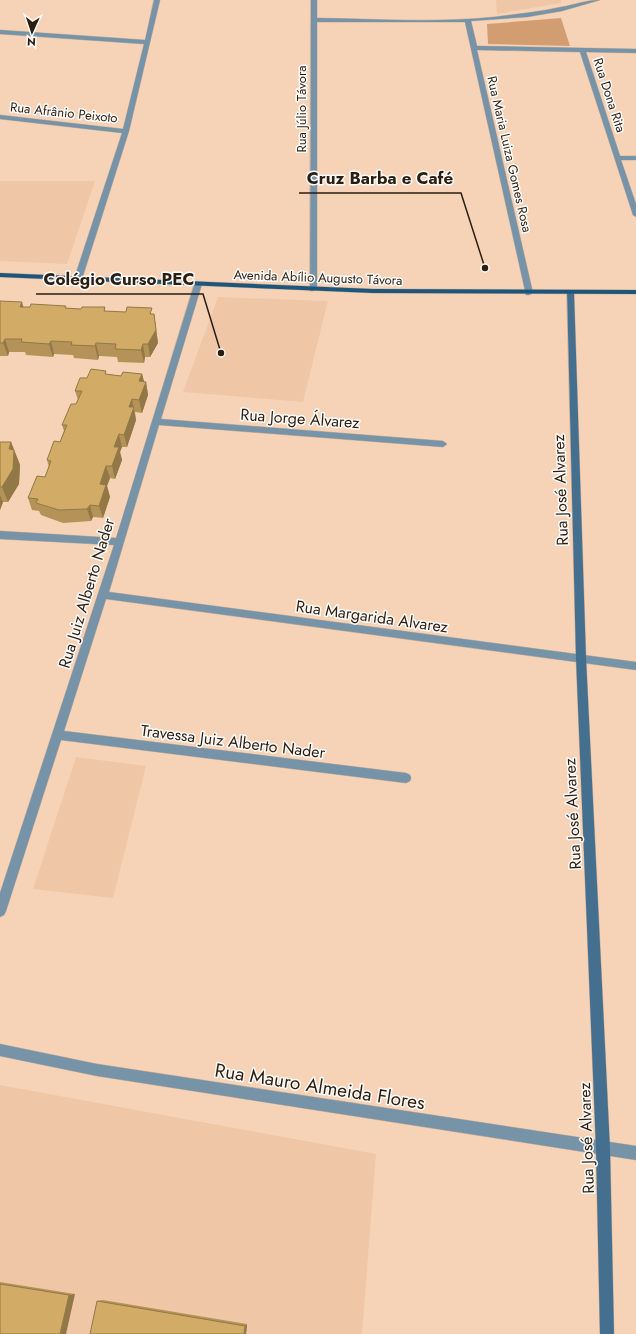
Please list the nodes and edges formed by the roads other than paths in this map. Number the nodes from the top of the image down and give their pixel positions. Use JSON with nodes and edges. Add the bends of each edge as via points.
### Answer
{"nodes":[{"id":1,"x":157,"y":0,"type":"edge"},
{"id":2,"x":314,"y":0,"type":"edge"},
{"id":3,"x":597,"y":0,"type":"edge"},
{"id":4,"x":313,"y":20,"type":"junction"},
{"id":5,"x":468,"y":21,"type":"junction"},
{"id":6,"x":0,"y":32,"type":"edge"},
{"id":7,"x":146,"y":42,"type":"junction"},
{"id":8,"x":474,"y":48,"type":"junction"},
{"id":9,"x":583,"y":52,"type":"junction"},
{"id":10,"x":636,"y":52,"type":"edge"},
{"id":11,"x":0,"y":117,"type":"edge"},
{"id":12,"x":126,"y":130,"type":"junction"},
{"id":13,"x":618,"y":158,"type":"junction"},
{"id":14,"x":636,"y":158,"type":"edge"},
{"id":15,"x":636,"y":215,"type":"edge"},
{"id":16,"x":0,"y":275,"type":"edge"},
{"id":17,"x":78,"y":279,"type":"junction"},
{"id":18,"x":198,"y":284,"type":"junction"},
{"id":19,"x":313,"y":289,"type":"junction"},
{"id":20,"x":636,"y":292,"type":"edge"},
{"id":21,"x":529,"y":293,"type":"junction"},
{"id":22,"x":570,"y":293,"type":"junction"},
{"id":23,"x":155,"y":422,"type":"junction"},
{"id":24,"x":443,"y":444,"type":"dead end"},
{"id":25,"x":0,"y":535,"type":"edge"},
{"id":26,"x":118,"y":542,"type":"junction"},
{"id":27,"x":103,"y":596,"type":"junction"},
{"id":28,"x":580,"y":658,"type":"junction"},
{"id":29,"x":636,"y":666,"type":"edge"},
{"id":30,"x":57,"y":735,"type":"junction"},
{"id":31,"x":406,"y":778,"type":"dead end"},
{"id":32,"x":0,"y":911,"type":"edge"},
{"id":33,"x":0,"y":1050,"type":"edge"},
{"id":34,"x":603,"y":1149,"type":"junction"},
{"id":35,"x":636,"y":1153,"type":"edge"},
{"id":36,"x":607,"y":1334,"type":"edge"}],
"edges":[{"from":1,"to":7,"type":"street"},
{"from":2,"to":4,"type":"street","name":"Rua Júlio Távora"},
{"from":3,"to":5,"type":"street","via":[[539,14]]},
{"from":4,"to":5,"type":"street"},
{"from":4,"to":19,"type":"street","name":"Rua Júlio Távora"},
{"from":5,"to":8,"type":"street","name":"Rua Maria Luiza Gomes Rosa"},
{"from":6,"to":7,"type":"street"},
{"from":7,"to":12,"type":"street"},
{"from":8,"to":9,"type":"street","name":"Rua Dona Rita"},
{"from":8,"to":21,"type":"street","name":"Rua Maria Luiza Gomes Rosa"},
{"from":9,"to":10,"type":"street","name":"Rua Dona Rita"},
{"from":9,"to":13,"type":"street","name":"Rua Dona Rita"},
{"from":11,"to":12,"type":"street","name":"Rua Afrânio Peixoto"},
{"from":12,"to":17,"type":"street"},
{"from":13,"to":14,"type":"street"},
{"from":13,"to":15,"type":"street","name":"Rua Dona Rita"},
{"from":16,"to":17,"type":"main road","name":"Avenida Abílio Augusto Távora"},
{"from":17,"to":18,"type":"main road","name":"Avenida Abílio Augusto Távora"},
{"from":18,"to":19,"type":"main road","name":"Avenida Abílio Augusto Távora"},
{"from":18,"to":23,"type":"street","name":"Rua Juiz Alberto Nader"},
{"from":19,"to":21,"type":"main road","name":"Avenida Abílio Augusto Távora"},
{"from":20,"to":22,"type":"main road","name":"Avenida Abílio Augusto Távora"},
{"from":21,"to":22,"type":"main road","name":"Avenida Abílio Augusto Távora"},
{"from":22,"to":28,"type":"main road","name":"Rua José Alvarez"},
{"from":23,"to":24,"type":"street","name":"Rua Jorge Álvarez"},
{"from":23,"to":26,"type":"street","name":"Rua Juiz Alberto Nader"},
{"from":25,"to":26,"type":"street"},
{"from":26,"to":27,"type":"street","name":"Rua Juiz Alberto Nader"},
{"from":27,"to":28,"type":"street","name":"Rua Margarida Alvarez"},
{"from":27,"to":30,"type":"street","name":"Rua Juiz Alberto Nader"},
{"from":28,"to":29,"type":"street","name":"Rua Margarida Alvarez"},
{"from":28,"to":34,"type":"main road","name":"Rua José Alvarez"},
{"from":30,"to":31,"type":"street","name":"Travessa Juiz Alberto Nader"},
{"from":30,"to":32,"type":"street","name":"Rua Juiz Alberto Nader"},
{"from":33,"to":34,"type":"street","name":"Rua Mauro Almeida Flores","via":[[97,1070]]},
{"from":34,"to":35,"type":"street","name":"Rua Mauro Almeida Flores"},
{"from":34,"to":36,"type":"main road","name":"Rua José Alvarez"}]}
